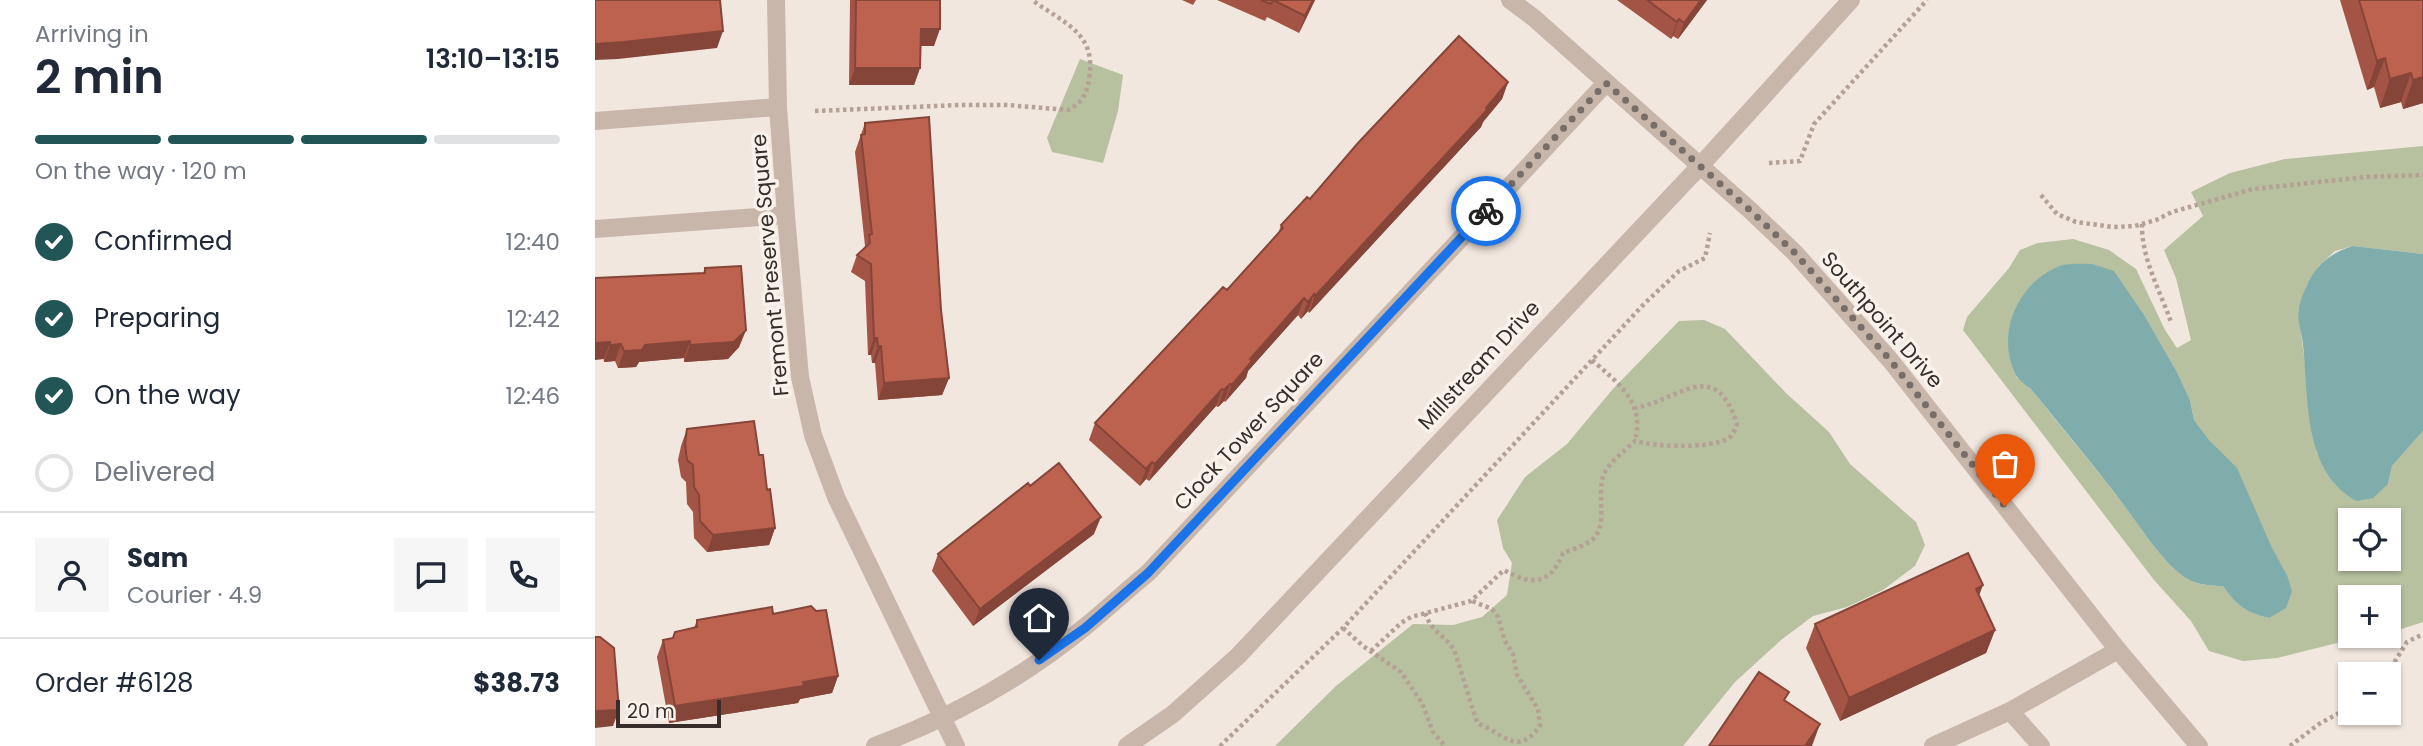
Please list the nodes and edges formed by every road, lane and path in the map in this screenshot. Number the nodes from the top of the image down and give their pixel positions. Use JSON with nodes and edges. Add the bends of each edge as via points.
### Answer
{"nodes":[{"id":1,"x":776,"y":0,"type":"edge"},
{"id":2,"x":1032,"y":0,"type":"edge"},
{"id":3,"x":1510,"y":0,"type":"edge"},
{"id":4,"x":1851,"y":0,"type":"edge"},
{"id":5,"x":1927,"y":0,"type":"edge"},
{"id":6,"x":1606,"y":83,"type":"junction"},
{"id":7,"x":778,"y":107,"type":"junction"},
{"id":8,"x":815,"y":111,"type":"dead end"},
{"id":9,"x":595,"y":121,"type":"edge"},
{"id":10,"x":1769,"y":163,"type":"dead end"},
{"id":11,"x":1699,"y":167,"type":"junction"},
{"id":12,"x":2423,"y":175,"type":"edge"},
{"id":13,"x":2041,"y":195,"type":"dead end"},
{"id":14,"x":786,"y":215,"type":"junction"},
{"id":15,"x":2142,"y":224,"type":"junction"},
{"id":16,"x":595,"y":229,"type":"edge"},
{"id":17,"x":1710,"y":233,"type":"dead end"},
{"id":18,"x":2171,"y":321,"type":"dead end"},
{"id":19,"x":1593,"y":360,"type":"junction"},
{"id":20,"x":1636,"y":408,"type":"junction"},
{"id":21,"x":1635,"y":442,"type":"junction"},
{"id":22,"x":1471,"y":601,"type":"junction"},
{"id":23,"x":1425,"y":613,"type":"junction"},
{"id":24,"x":1343,"y":628,"type":"junction"},
{"id":25,"x":2423,"y":634,"type":"edge"},
{"id":26,"x":1371,"y":650,"type":"junction"},
{"id":27,"x":2118,"y":650,"type":"junction"},
{"id":28,"x":2394,"y":662,"type":"edge"},
{"id":29,"x":2010,"y":711,"type":"junction"},
{"id":30,"x":2338,"y":713,"type":"edge"},
{"id":31,"x":943,"y":717,"type":"junction"},
{"id":32,"x":875,"y":746,"type":"edge"},
{"id":33,"x":956,"y":746,"type":"edge"},
{"id":34,"x":1127,"y":746,"type":"edge"},
{"id":35,"x":1220,"y":746,"type":"edge"},
{"id":36,"x":1445,"y":746,"type":"edge"},
{"id":37,"x":1933,"y":746,"type":"edge"},
{"id":38,"x":2041,"y":746,"type":"edge"},
{"id":39,"x":2199,"y":746,"type":"edge"},
{"id":40,"x":2290,"y":746,"type":"edge"}],
"edges":[{"from":1,"to":7,"type":"street","name":"Fremont Preserve Square"},
{"from":2,"to":8,"type":"path","via":[[1088,45],[1088,88],[1077,106],[1068,110],[960,105]]},
{"from":3,"to":6,"type":"street","name":"Southpoint Drive"},
{"from":4,"to":11,"type":"street","name":"Millstream Drive"},
{"from":5,"to":10,"type":"path","via":[[1814,124],[1800,161]]},
{"from":6,"to":11,"type":"street","name":"Southpoint Drive"},
{"from":6,"to":31,"type":"street","name":"Clock Tower Square","via":[[1148,573],[1085,628],[1016,676]]},
{"from":7,"to":9,"type":"street"},
{"from":7,"to":14,"type":"street","name":"Fremont Preserve Square"},
{"from":11,"to":27,"type":"street","name":"Southpoint Drive","via":[[1795,253],[1891,361]]},
{"from":11,"to":34,"type":"street","name":"Millstream Drive","via":[[1238,656],[1173,714]]},
{"from":12,"to":15,"type":"path","via":[[2253,189]]},
{"from":13,"to":15,"type":"path","via":[[2057,214],[2076,222],[2113,228]]},
{"from":14,"to":16,"type":"street"},
{"from":14,"to":31,"type":"street","name":"Fremont Preserve Square","via":[[800,377],[813,435],[836,498]]},
{"from":15,"to":18,"type":"path","via":[[2145,251]]},
{"from":17,"to":19,"type":"path","via":[[1706,258],[1679,271]]},
{"from":19,"to":20,"type":"path"},
{"from":19,"to":24,"type":"path"},
{"from":20,"to":21,"type":"path"},
{"from":20,"to":21,"type":"path","via":[[1702,385],[1720,394],[1733,409],[1737,424],[1730,437],[1715,444]]},
{"from":21,"to":22,"type":"path","via":[[1604,475],[1601,527],[1592,541],[1563,553],[1550,576],[1529,582],[1504,570]]},
{"from":22,"to":23,"type":"path"},
{"from":22,"to":23,"type":"path","via":[[1492,609],[1498,617],[1517,675],[1538,709],[1541,726],[1526,743],[1506,741],[1479,723],[1454,650],[1429,626]]},
{"from":23,"to":26,"type":"path","via":[[1401,623]]},
{"from":24,"to":26,"type":"path"},
{"from":24,"to":35,"type":"path"},
{"from":25,"to":28,"type":"path","via":[[2407,642]]},
{"from":26,"to":36,"type":"path","via":[[1401,672]]},
{"from":27,"to":29,"type":"street"},
{"from":27,"to":39,"type":"street","name":"Southpoint Drive"},
{"from":29,"to":37,"type":"street"},
{"from":29,"to":38,"type":"street"},
{"from":30,"to":40,"type":"path"},
{"from":31,"to":32,"type":"street","name":"Clock Tower Square"},
{"from":31,"to":33,"type":"street","name":"Fremont Preserve Square"}]}
